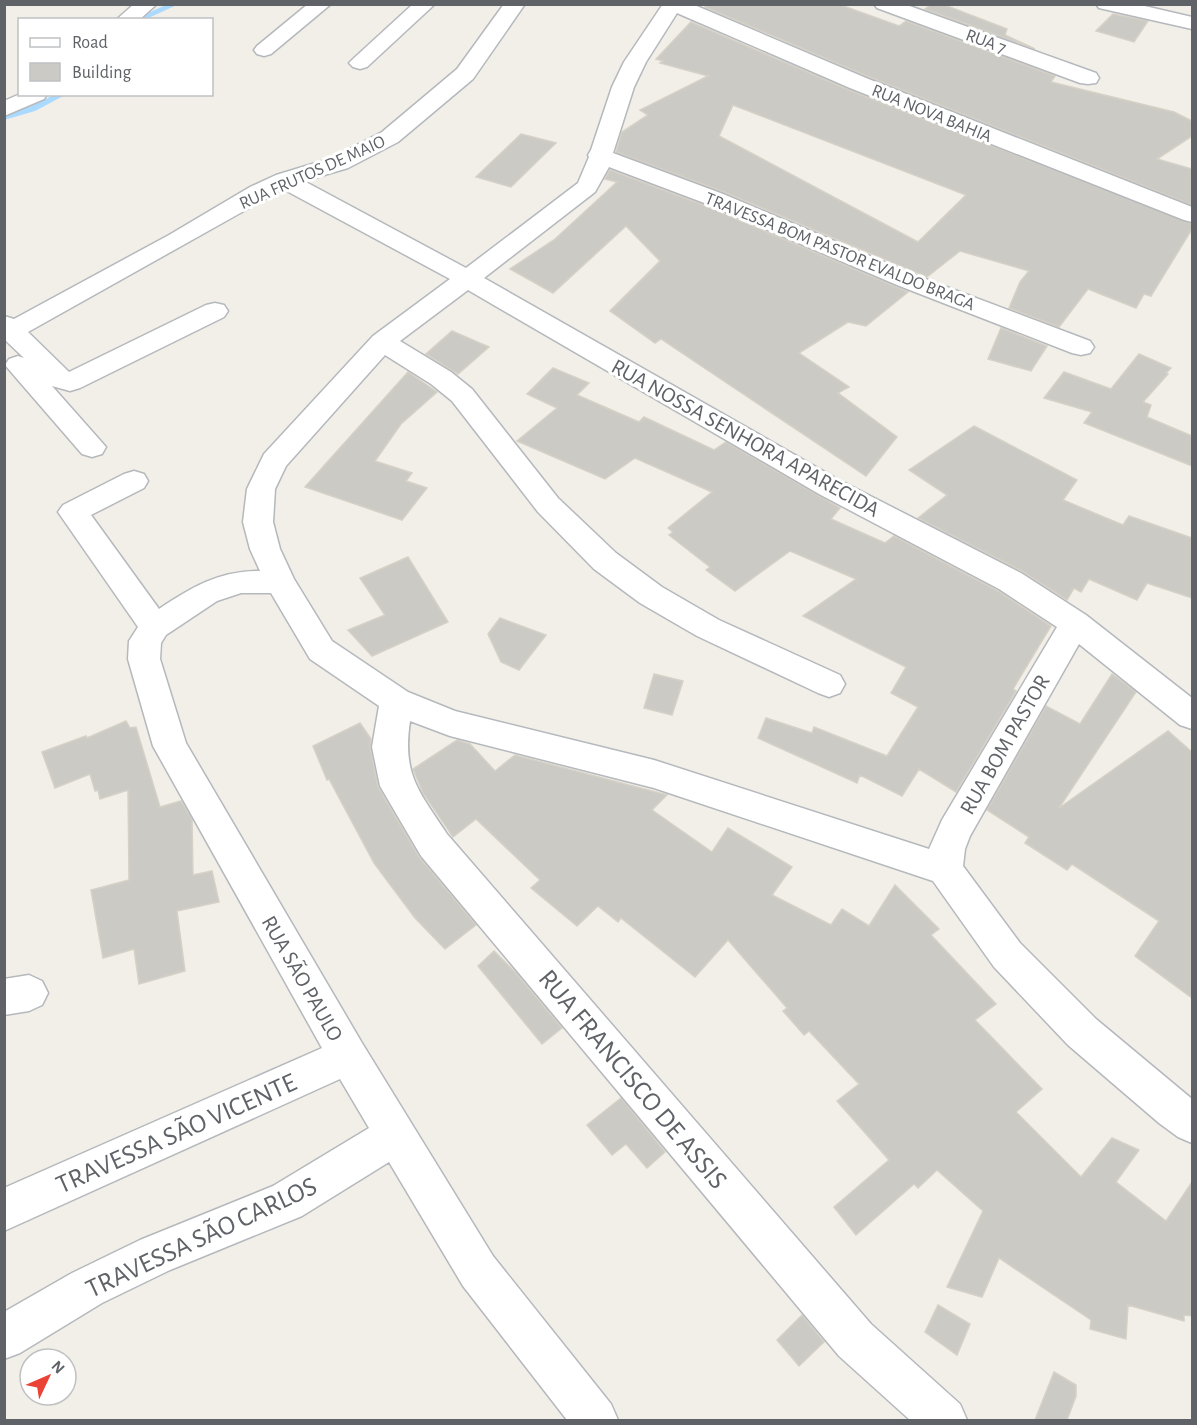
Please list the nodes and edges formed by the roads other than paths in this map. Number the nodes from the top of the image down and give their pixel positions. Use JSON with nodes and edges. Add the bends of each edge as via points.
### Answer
{"nodes":[{"id":1,"x":147,"y":4,"type":"edge"},
{"id":2,"x":321,"y":4,"type":"edge"},
{"id":3,"x":425,"y":4,"type":"edge"},
{"id":4,"x":515,"y":4,"type":"edge"},
{"id":5,"x":674,"y":4,"type":"edge"},
{"id":6,"x":884,"y":4,"type":"edge"},
{"id":7,"x":1106,"y":4,"type":"edge"},
{"id":8,"x":129,"y":18,"type":"edge"},
{"id":9,"x":1192,"y":22,"type":"edge"},
{"id":10,"x":264,"y":50,"type":"dead end"},
{"id":11,"x":360,"y":63,"type":"dead end"},
{"id":12,"x":1088,"y":78,"type":"dead end"},
{"id":13,"x":32,"y":96,"type":"edge"},
{"id":14,"x":4,"y":110,"type":"edge"},
{"id":15,"x":599,"y":155,"type":"junction"},
{"id":16,"x":284,"y":180,"type":"junction"},
{"id":17,"x":1192,"y":215,"type":"edge"},
{"id":18,"x":466,"y":278,"type":"junction"},
{"id":19,"x":215,"y":311,"type":"dead end"},
{"id":20,"x":7,"y":335,"type":"edge"},
{"id":21,"x":382,"y":342,"type":"junction"},
{"id":22,"x":1080,"y":347,"type":"dead end"},
{"id":23,"x":92,"y":447,"type":"dead end"},
{"id":24,"x":134,"y":481,"type":"dead end"},
{"id":25,"x":280,"y":582,"type":"junction"},
{"id":26,"x":1075,"y":623,"type":"junction"},
{"id":27,"x":155,"y":627,"type":"junction"},
{"id":28,"x":829,"y":684,"type":"dead end"},
{"id":29,"x":396,"y":701,"type":"junction"},
{"id":30,"x":1192,"y":716,"type":"edge"},
{"id":31,"x":945,"y":870,"type":"junction"},
{"id":32,"x":348,"y":1056,"type":"junction"},
{"id":33,"x":1192,"y":1123,"type":"edge"},
{"id":34,"x":396,"y":1135,"type":"junction"},
{"id":35,"x":4,"y":1210,"type":"edge"},
{"id":36,"x":4,"y":1337,"type":"edge"},
{"id":37,"x":595,"y":1420,"type":"edge"},
{"id":38,"x":944,"y":1420,"type":"edge"}],
"edges":[{"from":1,"to":8,"type":"street"},
{"from":2,"to":10,"type":"street"},
{"from":3,"to":11,"type":"street"},
{"from":4,"to":16,"type":"street","name":"RUA FRUTOS DE MAIO","via":[[465,74],[390,137],[340,163]]},
{"from":5,"to":15,"type":"street","via":[[635,62]]},
{"from":5,"to":17,"type":"street","name":"RUA NOVA BAHIA"},
{"from":6,"to":12,"type":"street","name":"RUA 7"},
{"from":7,"to":9,"type":"street"},
{"from":13,"to":14,"type":"street"},
{"from":15,"to":18,"type":"street","via":[[587,187]]},
{"from":15,"to":22,"type":"street","name":"TRAVESSA BOM PASTOR EVALDO BRAGA"},
{"from":16,"to":18,"type":"street","name":"RUA NOSSA SENHORA APARECIDA"},
{"from":16,"to":20,"type":"street","name":"RUA FRUTOS DE MAIO"},
{"from":18,"to":21,"type":"street"},
{"from":18,"to":26,"type":"street","name":"RUA NOSSA SENHORA APARECIDA","via":[[829,487],[1010,581]]},
{"from":19,"to":20,"type":"street","via":[[70,382],[63,381]]},
{"from":20,"to":23,"type":"street"},
{"from":21,"to":25,"type":"street","via":[[274,461],[261,489],[258,522]]},
{"from":21,"to":28,"type":"street","via":[[462,395],[548,505],[605,561],[651,595],[708,628]]},
{"from":24,"to":27,"type":"street","via":[[73,512]]},
{"from":25,"to":27,"type":"street","via":[[240,582],[206,593]]},
{"from":25,"to":29,"type":"street","via":[[321,650]]},
{"from":26,"to":30,"type":"street","name":"RUA NOSSA SENHORA APARECIDA"},
{"from":26,"to":31,"type":"street","name":"RUA BOM PASTOR","via":[[954,831]]},
{"from":27,"to":32,"type":"street","name":"RUA SÃO PAULO","via":[[145,641],[144,659],[170,746]]},
{"from":29,"to":31,"type":"street","via":[[450,723],[654,774]]},
{"from":29,"to":38,"type":"street","name":"RUA FRANCISCO DE ASSIS","via":[[389,747],[398,786],[434,845],[855,1340]]},
{"from":31,"to":33,"type":"street","via":[[1007,955],[1082,1032]]},
{"from":32,"to":34,"type":"street","name":"RUA SÃO PAULO"},
{"from":32,"to":35,"type":"street","name":"TRAVESSA SÃO VICENTE"},
{"from":34,"to":36,"type":"street","name":"TRAVESSA SÃO CARLOS","via":[[287,1201],[155,1255],[87,1288]]},
{"from":34,"to":37,"type":"street","name":"RUA SÃO PAULO","via":[[478,1271]]}]}
